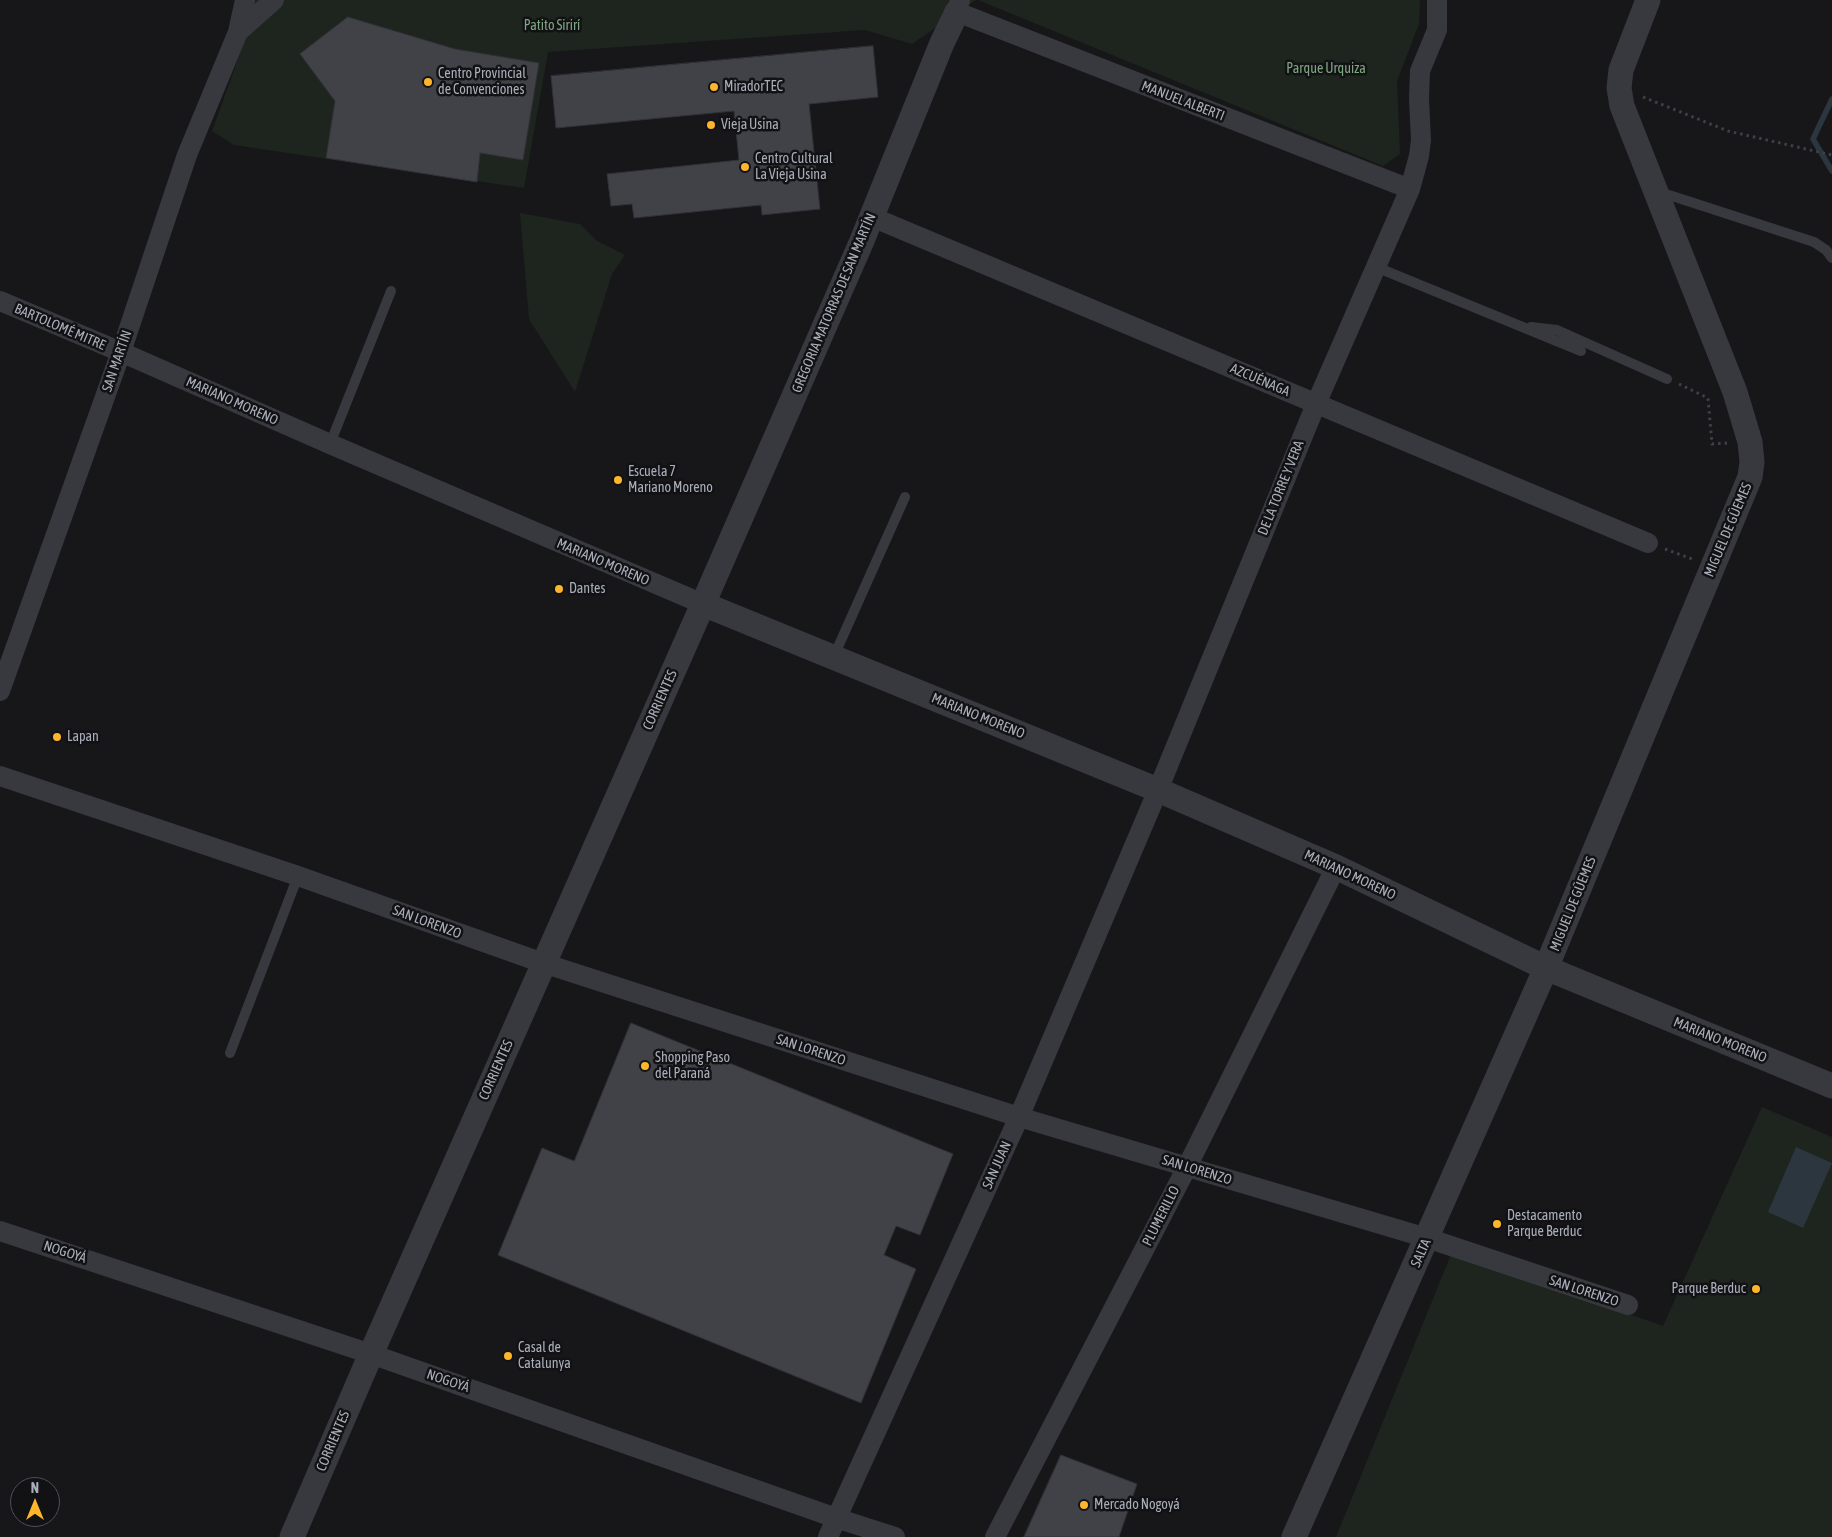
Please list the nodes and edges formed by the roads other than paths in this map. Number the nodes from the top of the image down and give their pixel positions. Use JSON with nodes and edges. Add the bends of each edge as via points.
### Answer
{"nodes":[{"id":1,"x":245,"y":0,"type":"edge"},
{"id":2,"x":274,"y":0,"type":"edge"},
{"id":3,"x":1437,"y":0,"type":"edge"},
{"id":4,"x":1648,"y":0,"type":"edge"},
{"id":5,"x":958,"y":6,"type":"edge"},
{"id":6,"x":238,"y":32,"type":"junction"},
{"id":7,"x":1410,"y":189,"type":"junction"},
{"id":8,"x":1656,"y":195,"type":"junction"},
{"id":9,"x":872,"y":217,"type":"junction"},
{"id":10,"x":1832,"y":258,"type":"edge"},
{"id":11,"x":1376,"y":267,"type":"junction"},
{"id":12,"x":391,"y":291,"type":"dead end"},
{"id":13,"x":0,"y":302,"type":"edge"},
{"id":14,"x":1516,"y":325,"type":"junction"},
{"id":15,"x":1581,"y":351,"type":"dead end"},
{"id":16,"x":121,"y":352,"type":"junction"},
{"id":17,"x":1667,"y":378,"type":"road end"},
{"id":18,"x":1316,"y":404,"type":"junction"},
{"id":19,"x":330,"y":444,"type":"junction"},
{"id":20,"x":905,"y":497,"type":"dead end"},
{"id":21,"x":1648,"y":543,"type":"road end"},
{"id":22,"x":703,"y":604,"type":"junction"},
{"id":23,"x":834,"y":657,"type":"junction"},
{"id":24,"x":0,"y":691,"type":"edge"},
{"id":25,"x":0,"y":776,"type":"edge"},
{"id":26,"x":1158,"y":790,"type":"junction"},
{"id":27,"x":1336,"y":867,"type":"junction"},
{"id":28,"x":298,"y":876,"type":"junction"},
{"id":29,"x":543,"y":963,"type":"junction"},
{"id":30,"x":1546,"y":968,"type":"junction"},
{"id":31,"x":230,"y":1054,"type":"dead end"},
{"id":32,"x":1832,"y":1086,"type":"edge"},
{"id":33,"x":1019,"y":1117,"type":"junction"},
{"id":34,"x":1186,"y":1167,"type":"junction"},
{"id":35,"x":0,"y":1231,"type":"edge"},
{"id":36,"x":1427,"y":1238,"type":"junction"},
{"id":37,"x":1628,"y":1305,"type":"dead end"},
{"id":38,"x":371,"y":1354,"type":"junction"},
{"id":39,"x":836,"y":1518,"type":"junction"},
{"id":40,"x":292,"y":1537,"type":"edge"},
{"id":41,"x":828,"y":1537,"type":"edge"},
{"id":42,"x":895,"y":1537,"type":"edge"},
{"id":43,"x":995,"y":1537,"type":"edge"},
{"id":44,"x":1294,"y":1537,"type":"edge"}],
"edges":[{"from":1,"to":6,"type":"street","name":"SAN MARTÍN"},
{"from":2,"to":6,"type":"street"},
{"from":3,"to":7,"type":"street","name":"DE LA TORRE Y VERA","via":[[1437,30],[1420,71],[1420,156]]},
{"from":4,"to":8,"type":"street","name":"MIGUEL DE GÜEMES","via":[[1626,53],[1619,88],[1628,125]]},
{"from":5,"to":7,"type":"street","name":"MANUEL ALBERTI"},
{"from":5,"to":9,"type":"street","name":"GREGORIA MATORRAS DE SAN MARTÍN"},
{"from":6,"to":16,"type":"street","name":"SAN MARTÍN","via":[[187,155]]},
{"from":7,"to":11,"type":"street","name":"DE LA TORRE Y VERA"},
{"from":8,"to":10,"type":"lane","via":[[1669,195],[1814,242]]},
{"from":8,"to":30,"type":"street","name":"MIGUEL DE GÜEMES","via":[[1736,392],[1750,442],[1750,477]]},
{"from":9,"to":18,"type":"street","name":"AZCUÉNAGA"},
{"from":9,"to":22,"type":"street","name":"GREGORIA MATORRAS DE SAN MARTÍN"},
{"from":11,"to":14,"type":"lane"},
{"from":11,"to":18,"type":"street","name":"DE LA TORRE Y VERA"},
{"from":12,"to":19,"type":"lane"},
{"from":13,"to":16,"type":"street","name":"BARTOLOMÉ MITRE"},
{"from":14,"to":15,"type":"lane"},
{"from":14,"to":17,"type":"lane","via":[[1557,330]]},
{"from":16,"to":19,"type":"street","name":"MARIANO MORENO"},
{"from":16,"to":24,"type":"street","name":"SAN MARTÍN"},
{"from":18,"to":21,"type":"street","name":"AZCUÉNAGA"},
{"from":18,"to":26,"type":"street","name":"DE LA TORRE Y VERA"},
{"from":19,"to":22,"type":"street","name":"MARIANO MORENO"},
{"from":20,"to":23,"type":"lane"},
{"from":22,"to":23,"type":"street","name":"MARIANO MORENO"},
{"from":22,"to":29,"type":"street","name":"CORRIENTES"},
{"from":23,"to":26,"type":"street","name":"MARIANO MORENO"},
{"from":25,"to":28,"type":"street","name":"SAN LORENZO"},
{"from":26,"to":27,"type":"street","name":"MARIANO MORENO"},
{"from":26,"to":33,"type":"street","name":"SAN JUAN"},
{"from":27,"to":30,"type":"street","name":"MARIANO MORENO"},
{"from":27,"to":34,"type":"street","name":"PLUMERILLO"},
{"from":28,"to":29,"type":"street","name":"SAN LORENZO"},
{"from":28,"to":31,"type":"lane"},
{"from":29,"to":33,"type":"street","name":"SAN LORENZO"},
{"from":29,"to":38,"type":"street","name":"CORRIENTES"},
{"from":30,"to":32,"type":"street","name":"MARIANO MORENO"},
{"from":30,"to":36,"type":"street","name":"SALTA"},
{"from":33,"to":34,"type":"street","name":"SAN LORENZO"},
{"from":33,"to":39,"type":"street","name":"SAN JUAN"},
{"from":34,"to":36,"type":"street","name":"SAN LORENZO"},
{"from":34,"to":43,"type":"street","name":"PLUMERILLO"},
{"from":35,"to":38,"type":"street","name":"NOGOYÁ"},
{"from":36,"to":37,"type":"street","name":"SAN LORENZO"},
{"from":36,"to":44,"type":"street","name":"SALTA"},
{"from":38,"to":39,"type":"street","name":"NOGOYÁ"},
{"from":38,"to":40,"type":"street","name":"CORRIENTES"},
{"from":39,"to":41,"type":"street","name":"SAN JUAN"},
{"from":39,"to":42,"type":"street","name":"NOGOYÁ"}]}
